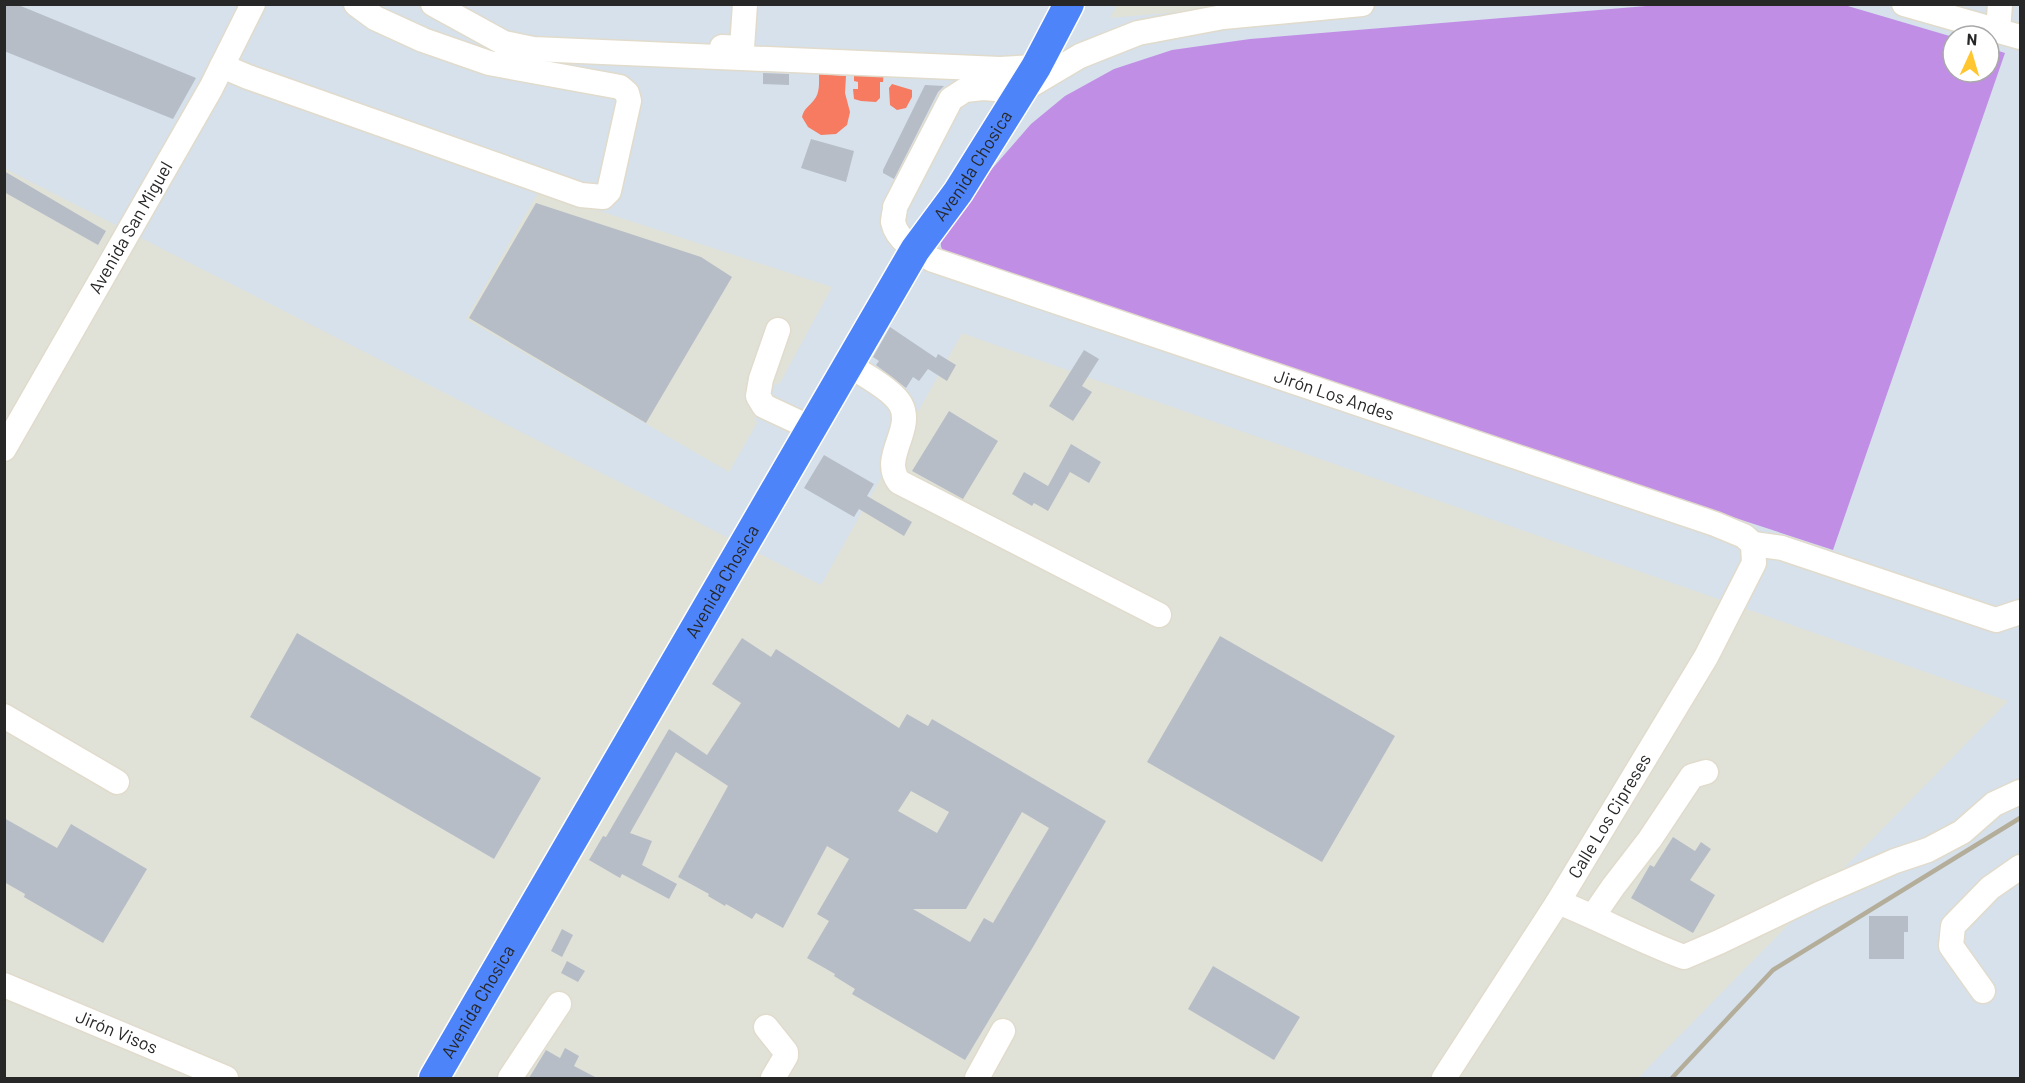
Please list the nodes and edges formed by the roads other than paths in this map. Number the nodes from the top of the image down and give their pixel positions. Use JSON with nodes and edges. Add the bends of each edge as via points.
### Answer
{"nodes":[{"id":1,"x":253,"y":4,"type":"edge"},
{"id":2,"x":356,"y":4,"type":"edge"},
{"id":3,"x":433,"y":4,"type":"edge"},
{"id":4,"x":745,"y":4,"type":"edge"},
{"id":5,"x":1069,"y":4,"type":"edge"},
{"id":6,"x":1362,"y":4,"type":"edge"},
{"id":7,"x":1904,"y":4,"type":"edge"},
{"id":8,"x":2000,"y":4,"type":"edge"},
{"id":9,"x":2009,"y":34,"type":"edge"},
{"id":10,"x":722,"y":57,"type":"junction"},
{"id":11,"x":222,"y":66,"type":"junction"},
{"id":12,"x":1028,"y":79,"type":"junction"},
{"id":13,"x":915,"y":250,"type":"junction"},
{"id":14,"x":778,"y":330,"type":"dead end"},
{"id":15,"x":848,"y":365,"type":"junction"},
{"id":16,"x":811,"y":428,"type":"junction"},
{"id":17,"x":4,"y":449,"type":"edge"},
{"id":18,"x":1753,"y":544,"type":"junction"},
{"id":19,"x":2020,"y":612,"type":"edge"},
{"id":20,"x":1159,"y":615,"type":"dead end"},
{"id":21,"x":4,"y":716,"type":"edge"},
{"id":22,"x":1706,"y":772,"type":"dead end"},
{"id":23,"x":117,"y":782,"type":"dead end"},
{"id":24,"x":2020,"y":792,"type":"edge"},
{"id":25,"x":2020,"y":867,"type":"edge"},
{"id":26,"x":1558,"y":902,"type":"junction"},
{"id":27,"x":1593,"y":916,"type":"junction"},
{"id":28,"x":4,"y":985,"type":"edge"},
{"id":29,"x":1983,"y":991,"type":"dead end"},
{"id":30,"x":560,"y":1004,"type":"dead end"},
{"id":31,"x":766,"y":1027,"type":"dead end"},
{"id":32,"x":1003,"y":1031,"type":"dead end"},
{"id":33,"x":226,"y":1078,"type":"edge"},
{"id":34,"x":434,"y":1078,"type":"edge"},
{"id":35,"x":510,"y":1078,"type":"edge"},
{"id":36,"x":773,"y":1078,"type":"edge"},
{"id":37,"x":977,"y":1078,"type":"edge"},
{"id":38,"x":1444,"y":1078,"type":"edge"}],
"edges":[{"from":1,"to":11,"type":"street","name":"Avenida San Miguel"},
{"from":2,"to":11,"type":"street","via":[[375,18],[423,40],[489,63],[620,87],[629,101],[609,191],[603,197],[581,195]]},
{"from":3,"to":10,"type":"street","via":[[504,43],[519,47]]},
{"from":4,"to":10,"type":"street","via":[[742,48],[722,47]]},
{"from":5,"to":12,"type":"main road","name":"Avenida Chosica"},
{"from":6,"to":12,"type":"street","name":"Avenida Chosica","via":[[1223,17],[1138,33]]},
{"from":7,"to":9,"type":"street"},
{"from":8,"to":9,"type":"street"},
{"from":10,"to":12,"type":"street","via":[[1000,69]]},
{"from":11,"to":17,"type":"street","name":"Avenida San Miguel"},
{"from":12,"to":13,"type":"main road","name":"Avenida Chosica","via":[[958,192]]},
{"from":12,"to":13,"type":"street","via":[[965,90],[951,99],[895,207],[893,222],[900,236]]},
{"from":13,"to":15,"type":"main road","name":"Avenida Chosica"},
{"from":13,"to":18,"type":"street","name":"Jirón Los Andes","via":[[933,260],[1715,524]]},
{"from":14,"to":16,"type":"street","via":[[758,396],[764,406]]},
{"from":15,"to":16,"type":"main road","name":"Avenida Chosica"},
{"from":15,"to":20,"type":"street","via":[[878,383],[901,404],[904,420],[892,465],[899,482]]},
{"from":16,"to":34,"type":"main road","name":"Avenida Chosica"},
{"from":18,"to":19,"type":"street","via":[[1782,548],[1996,620]]},
{"from":18,"to":26,"type":"street","name":"Calle Los Cipreses","via":[[1754,563],[1706,657]]},
{"from":21,"to":23,"type":"street"},
{"from":22,"to":27,"type":"street","via":[[1692,776]]},
{"from":24,"to":27,"type":"street","via":[[1994,804],[1962,832],[1928,850],[1819,894],[1684,957]]},
{"from":25,"to":29,"type":"street","via":[[1990,888],[1953,926],[1951,946]]},
{"from":26,"to":27,"type":"street"},
{"from":26,"to":38,"type":"street","name":"Calle Los Cipreses"},
{"from":28,"to":33,"type":"street","name":"Jirón Visos"},
{"from":30,"to":35,"type":"street"},
{"from":31,"to":36,"type":"street","via":[[786,1052]]},
{"from":32,"to":37,"type":"street"}]}
